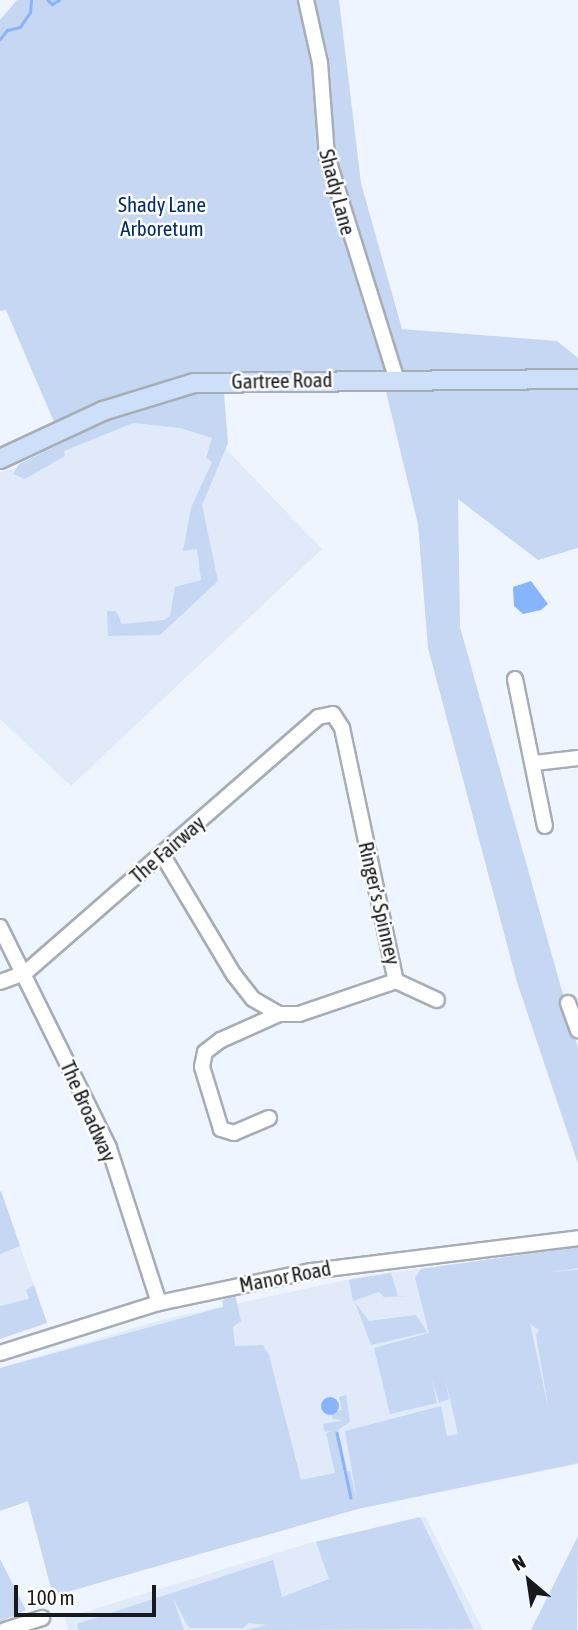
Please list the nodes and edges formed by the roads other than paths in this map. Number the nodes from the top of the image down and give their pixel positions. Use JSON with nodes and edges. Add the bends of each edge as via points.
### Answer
{"nodes":[{"id":1,"x":306,"y":0,"type":"edge"},
{"id":2,"x":396,"y":378,"type":"junction"},
{"id":3,"x":578,"y":379,"type":"edge"},
{"id":4,"x":0,"y":459,"type":"edge"},
{"id":5,"x":515,"y":679,"type":"dead end"},
{"id":6,"x":333,"y":715,"type":"joint"},
{"id":7,"x":578,"y":758,"type":"edge"},
{"id":8,"x":535,"y":763,"type":"junction"},
{"id":9,"x":545,"y":826,"type":"dead end"},
{"id":10,"x":162,"y":854,"type":"junction"},
{"id":11,"x":0,"y":927,"type":"edge"},
{"id":12,"x":25,"y":974,"type":"junction"},
{"id":13,"x":396,"y":981,"type":"junction"},
{"id":14,"x":0,"y":982,"type":"edge"},
{"id":15,"x":437,"y":1000,"type":"dead end"},
{"id":16,"x":568,"y":1003,"type":"dead end"},
{"id":17,"x":279,"y":1014,"type":"junction"},
{"id":18,"x":578,"y":1030,"type":"edge"},
{"id":19,"x":269,"y":1118,"type":"dead end"},
{"id":20,"x":578,"y":1238,"type":"edge"},
{"id":21,"x":159,"y":1303,"type":"junction"},
{"id":22,"x":0,"y":1353,"type":"edge"},
{"id":23,"x":43,"y":1618,"type":"dead end"},
{"id":24,"x":5,"y":1630,"type":"edge"}],
"edges":[{"from":1,"to":2,"type":"street","name":"Shady Lane","via":[[318,51],[327,156]]},
{"from":2,"to":3,"type":"main road","name":"Gartree Road"},
{"from":2,"to":4,"type":"main road","name":"Gartree Road","via":[[194,383],[103,411]]},
{"from":5,"to":8,"type":"street"},
{"from":6,"to":10,"type":"street","name":"The Fairway","via":[[318,717]]},
{"from":6,"to":13,"type":"street","name":"Ringer's Spinney","via":[[342,728]]},
{"from":7,"to":8,"type":"street"},
{"from":8,"to":9,"type":"street"},
{"from":10,"to":12,"type":"street","name":"The Fairway"},
{"from":10,"to":17,"type":"street","via":[[234,975],[253,999]]},
{"from":11,"to":12,"type":"street","name":"The Broadway"},
{"from":12,"to":14,"type":"street","name":"The Fairway"},
{"from":12,"to":21,"type":"street","name":"The Broadway","via":[[109,1148]]},
{"from":13,"to":15,"type":"street"},
{"from":13,"to":17,"type":"street","name":"Ringer's Spinney","via":[[299,1014]]},
{"from":16,"to":18,"type":"street"},
{"from":17,"to":19,"type":"street","name":"Ringer's Spinney","via":[[221,1040],[205,1052],[202,1067],[220,1129],[234,1133]]},
{"from":20,"to":21,"type":"street","name":"Manor Road","via":[[358,1262]]},
{"from":21,"to":22,"type":"street","name":"Manor Road"},
{"from":23,"to":24,"type":"street"}]}
